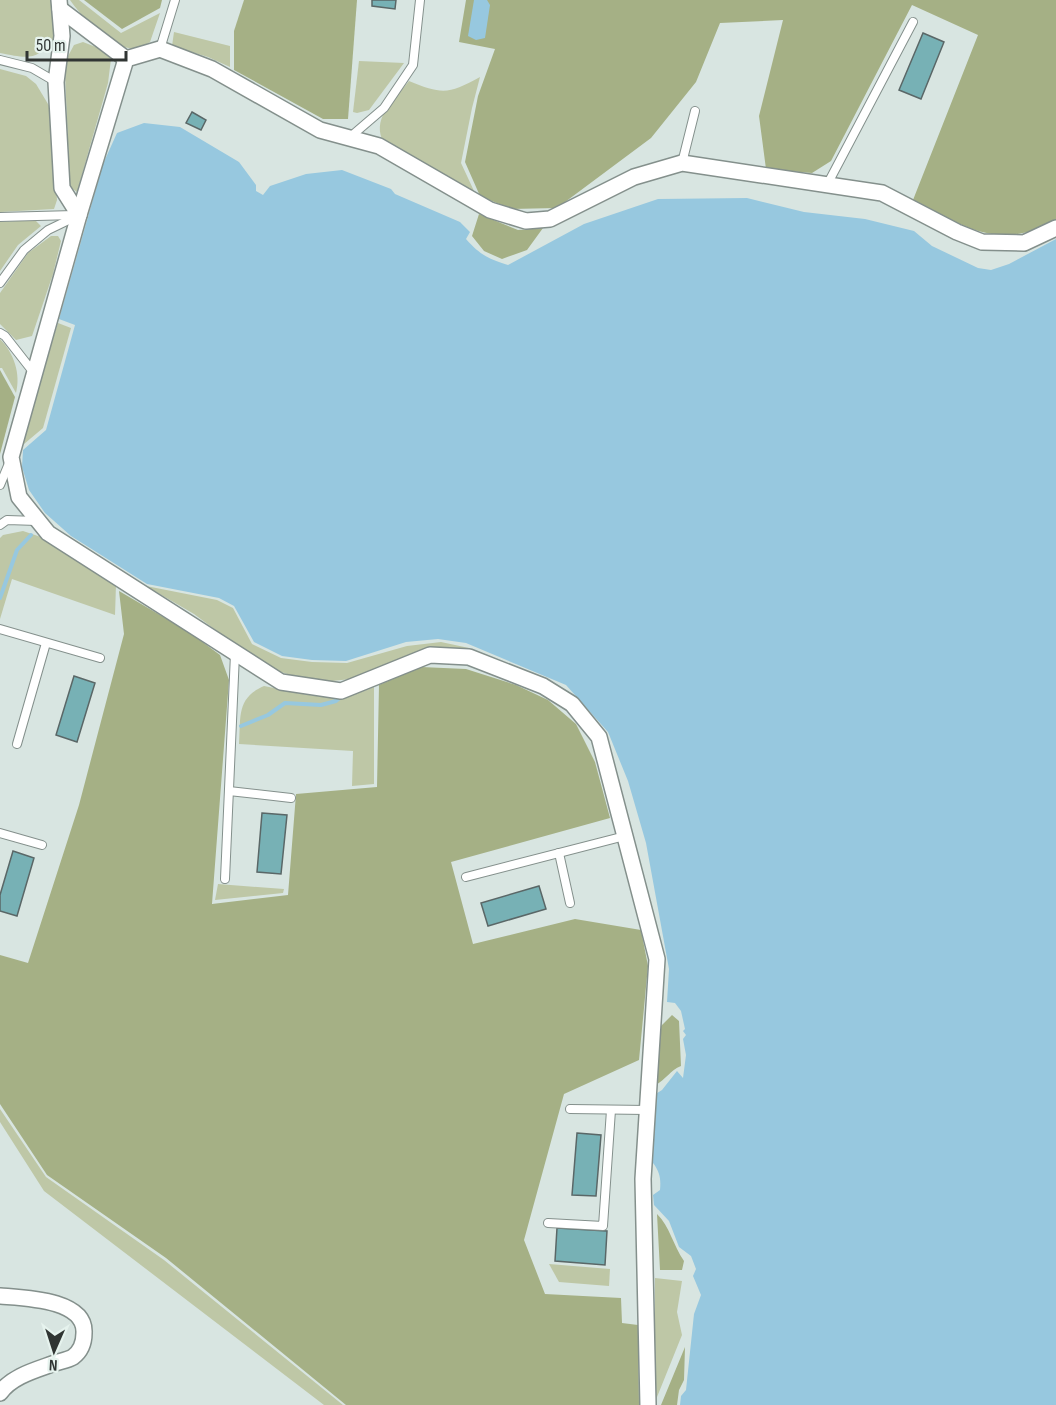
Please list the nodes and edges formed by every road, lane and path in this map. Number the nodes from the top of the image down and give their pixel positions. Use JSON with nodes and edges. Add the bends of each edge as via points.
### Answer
{"nodes":[{"id":1,"x":175,"y":0,"type":"edge"},
{"id":2,"x":420,"y":0,"type":"edge"},
{"id":3,"x":59,"y":4,"type":"edge"},
{"id":4,"x":913,"y":22,"type":"dead end"},
{"id":5,"x":160,"y":49,"type":"junction"},
{"id":6,"x":126,"y":59,"type":"junction"},
{"id":7,"x":0,"y":60,"type":"edge"},
{"id":8,"x":56,"y":82,"type":"junction"},
{"id":9,"x":695,"y":111,"type":"dead end"},
{"id":10,"x":349,"y":138,"type":"junction"},
{"id":11,"x":682,"y":163,"type":"junction"},
{"id":12,"x":827,"y":185,"type":"junction"},
{"id":13,"x":79,"y":215,"type":"junction"},
{"id":14,"x":0,"y":217,"type":"edge"},
{"id":15,"x":1056,"y":228,"type":"edge"},
{"id":16,"x":0,"y":283,"type":"edge"},
{"id":17,"x":0,"y":333,"type":"edge"},
{"id":18,"x":34,"y":373,"type":"junction"},
{"id":19,"x":11,"y":457,"type":"junction"},
{"id":20,"x":0,"y":485,"type":"edge"},
{"id":21,"x":39,"y":521,"type":"junction"},
{"id":22,"x":0,"y":525,"type":"edge"},
{"id":23,"x":0,"y":629,"type":"edge"},
{"id":24,"x":46,"y":643,"type":"junction"},
{"id":25,"x":236,"y":654,"type":"junction"},
{"id":26,"x":100,"y":658,"type":"dead end"},
{"id":27,"x":16,"y":744,"type":"dead end"},
{"id":28,"x":229,"y":791,"type":"junction"},
{"id":29,"x":291,"y":798,"type":"dead end"},
{"id":30,"x":0,"y":833,"type":"edge"},
{"id":31,"x":625,"y":836,"type":"junction"},
{"id":32,"x":42,"y":844,"type":"dead end"},
{"id":33,"x":559,"y":853,"type":"junction"},
{"id":34,"x":466,"y":877,"type":"dead end"},
{"id":35,"x":225,"y":879,"type":"dead end"},
{"id":36,"x":570,"y":903,"type":"dead end"},
{"id":37,"x":570,"y":1109,"type":"dead end"},
{"id":38,"x":611,"y":1110,"type":"junction"},
{"id":39,"x":647,"y":1110,"type":"junction"},
{"id":40,"x":548,"y":1223,"type":"dead end"},
{"id":41,"x":0,"y":1296,"type":"edge"},
{"id":42,"x":0,"y":1393,"type":"edge"},
{"id":43,"x":648,"y":1405,"type":"edge"}],
"edges":[{"from":1,"to":5,"type":"lane"},
{"from":2,"to":10,"type":"lane","via":[[412,65],[384,108]]},
{"from":3,"to":6,"type":"street"},
{"from":3,"to":8,"type":"street","via":[[62,36]]},
{"from":4,"to":12,"type":"lane"},
{"from":5,"to":6,"type":"street"},
{"from":5,"to":10,"type":"street","via":[[212,69],[321,130]]},
{"from":6,"to":13,"type":"street"},
{"from":7,"to":8,"type":"lane","via":[[32,68]]},
{"from":8,"to":13,"type":"street","via":[[62,188]]},
{"from":9,"to":11,"type":"lane"},
{"from":10,"to":11,"type":"street","via":[[379,146],[490,210],[526,221],[550,219],[634,177]]},
{"from":11,"to":12,"type":"street"},
{"from":12,"to":15,"type":"street","via":[[882,193],[982,242],[1023,243]]},
{"from":13,"to":14,"type":"lane"},
{"from":13,"to":16,"type":"lane","via":[[48,230],[24,250]]},
{"from":13,"to":18,"type":"street"},
{"from":17,"to":18,"type":"lane"},
{"from":18,"to":19,"type":"street"},
{"from":19,"to":20,"type":"lane"},
{"from":19,"to":21,"type":"street","via":[[19,497]]},
{"from":21,"to":22,"type":"lane","via":[[7,520]]},
{"from":21,"to":25,"type":"street","via":[[48,532]]},
{"from":23,"to":24,"type":"lane"},
{"from":24,"to":26,"type":"lane"},
{"from":24,"to":27,"type":"lane"},
{"from":25,"to":28,"type":"lane"},
{"from":25,"to":31,"type":"street","via":[[281,682],[341,691],[430,655],[469,657],[543,686],[572,704],[598,737]]},
{"from":28,"to":29,"type":"lane"},
{"from":28,"to":35,"type":"lane"},
{"from":30,"to":32,"type":"lane"},
{"from":31,"to":33,"type":"lane"},
{"from":31,"to":39,"type":"street","via":[[657,959]]},
{"from":33,"to":34,"type":"lane"},
{"from":33,"to":36,"type":"lane"},
{"from":37,"to":38,"type":"lane"},
{"from":38,"to":39,"type":"lane"},
{"from":38,"to":40,"type":"lane","via":[[603,1226]]},
{"from":39,"to":43,"type":"street","via":[[643,1179]]},
{"from":41,"to":42,"type":"street","via":[[51,1301],[78,1315],[85,1327],[84,1344],[73,1357],[30,1372]]}]}
